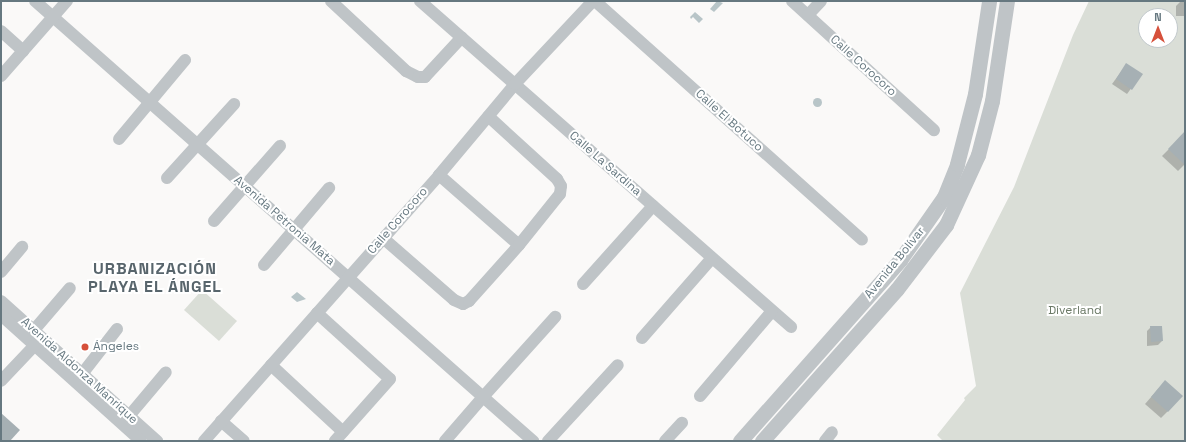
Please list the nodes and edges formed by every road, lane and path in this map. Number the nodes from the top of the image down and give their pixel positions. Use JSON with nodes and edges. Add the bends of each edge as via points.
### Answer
{"nodes":[{"id":1,"x":35,"y":1,"type":"edge"},
{"id":2,"x":68,"y":1,"type":"edge"},
{"id":3,"x":331,"y":1,"type":"edge"},
{"id":4,"x":420,"y":1,"type":"edge"},
{"id":5,"x":594,"y":1,"type":"edge"},
{"id":6,"x":792,"y":1,"type":"edge"},
{"id":7,"x":821,"y":1,"type":"edge"},
{"id":8,"x":989,"y":1,"type":"edge"},
{"id":9,"x":1007,"y":1,"type":"edge"},
{"id":10,"x":808,"y":15,"type":"junction"},
{"id":11,"x":53,"y":17,"type":"junction"},
{"id":12,"x":1,"y":31,"type":"edge"},
{"id":13,"x":462,"y":38,"type":"junction"},
{"id":14,"x":23,"y":51,"type":"junction"},
{"id":15,"x":185,"y":60,"type":"dead end"},
{"id":16,"x":1,"y":76,"type":"edge"},
{"id":17,"x":515,"y":84,"type":"junction"},
{"id":18,"x":150,"y":102,"type":"junction"},
{"id":19,"x":234,"y":104,"type":"dead end"},
{"id":20,"x":488,"y":116,"type":"junction"},
{"id":21,"x":934,"y":130,"type":"dead end"},
{"id":22,"x":119,"y":139,"type":"dead end"},
{"id":23,"x":197,"y":145,"type":"junction"},
{"id":24,"x":280,"y":146,"type":"dead end"},
{"id":25,"x":438,"y":176,"type":"junction"},
{"id":26,"x":167,"y":178,"type":"dead end"},
{"id":27,"x":244,"y":186,"type":"junction"},
{"id":28,"x":329,"y":188,"type":"dead end"},
{"id":29,"x":653,"y":206,"type":"junction"},
{"id":30,"x":214,"y":221,"type":"dead end"},
{"id":31,"x":294,"y":230,"type":"junction"},
{"id":32,"x":383,"y":238,"type":"junction"},
{"id":33,"x":862,"y":240,"type":"dead end"},
{"id":34,"x":519,"y":245,"type":"junction"},
{"id":35,"x":22,"y":247,"type":"dead end"},
{"id":36,"x":712,"y":258,"type":"junction"},
{"id":37,"x":264,"y":265,"type":"dead end"},
{"id":38,"x":1,"y":272,"type":"edge"},
{"id":39,"x":348,"y":278,"type":"junction"},
{"id":40,"x":583,"y":284,"type":"dead end"},
{"id":41,"x":70,"y":288,"type":"dead end"},
{"id":42,"x":1,"y":301,"type":"edge"},
{"id":43,"x":772,"y":311,"type":"junction"},
{"id":44,"x":317,"y":313,"type":"junction"},
{"id":45,"x":1,"y":315,"type":"edge"},
{"id":46,"x":556,"y":317,"type":"dead end"},
{"id":47,"x":791,"y":327,"type":"dead end"},
{"id":48,"x":34,"y":330,"type":"junction"},
{"id":49,"x":117,"y":330,"type":"dead end"},
{"id":50,"x":642,"y":338,"type":"dead end"},
{"id":51,"x":35,"y":345,"type":"junction"},
{"id":52,"x":271,"y":365,"type":"junction"},
{"id":53,"x":618,"y":365,"type":"dead end"},
{"id":54,"x":166,"y":372,"type":"dead end"},
{"id":55,"x":82,"y":374,"type":"junction"},
{"id":56,"x":1,"y":381,"type":"edge"},
{"id":57,"x":700,"y":396,"type":"dead end"},
{"id":58,"x":483,"y":397,"type":"junction"},
{"id":59,"x":129,"y":416,"type":"junction"},
{"id":60,"x":221,"y":421,"type":"junction"},
{"id":61,"x":682,"y":423,"type":"dead end"},
{"id":62,"x":339,"y":437,"type":"edge"},
{"id":63,"x":141,"y":441,"type":"edge"},
{"id":64,"x":157,"y":441,"type":"edge"},
{"id":65,"x":204,"y":441,"type":"edge"},
{"id":66,"x":244,"y":441,"type":"edge"},
{"id":67,"x":445,"y":441,"type":"edge"},
{"id":68,"x":533,"y":441,"type":"edge"},
{"id":69,"x":548,"y":441,"type":"edge"},
{"id":70,"x":665,"y":441,"type":"edge"},
{"id":71,"x":740,"y":441,"type":"edge"},
{"id":72,"x":762,"y":441,"type":"edge"}],
"edges":[{"from":1,"to":11,"type":"street","name":"Avenida Petronia Mata"},
{"from":2,"to":11,"type":"street"},
{"from":3,"to":13,"type":"street","via":[[406,71],[418,77],[425,78]]},
{"from":4,"to":13,"type":"street","name":"Calle La Sardina"},
{"from":5,"to":17,"type":"street","name":"Calle Corocoro"},
{"from":5,"to":33,"type":"street","name":"Calle El Botuco"},
{"from":6,"to":10,"type":"street","name":"Calle Corocoro"},
{"from":7,"to":10,"type":"street"},
{"from":8,"to":71,"type":"street","name":"Avenida Bolívar","via":[[975,94],[957,164],[944,196],[900,260]]},
{"from":9,"to":72,"type":"street","name":"Avenida Bolívar","via":[[992,101],[978,156],[946,225],[897,289]]},
{"from":10,"to":21,"type":"street","name":"Calle Corocoro"},
{"from":11,"to":14,"type":"street"},
{"from":11,"to":18,"type":"street","name":"Avenida Petronia Mata"},
{"from":12,"to":14,"type":"street"},
{"from":13,"to":17,"type":"street","name":"Calle La Sardina"},
{"from":14,"to":16,"type":"street"},
{"from":15,"to":18,"type":"street"},
{"from":17,"to":20,"type":"street","name":"Calle Corocoro"},
{"from":17,"to":29,"type":"street","name":"Calle La Sardina"},
{"from":18,"to":22,"type":"street"},
{"from":18,"to":23,"type":"street","name":"Avenida Petronia Mata"},
{"from":19,"to":23,"type":"street"},
{"from":20,"to":25,"type":"street","name":"Calle Corocoro"},
{"from":20,"to":34,"type":"street","via":[[557,179],[561,186],[560,194]]},
{"from":23,"to":26,"type":"street"},
{"from":23,"to":27,"type":"street","name":"Avenida Petronia Mata"},
{"from":24,"to":27,"type":"street"},
{"from":25,"to":32,"type":"street","name":"Calle Corocoro"},
{"from":25,"to":34,"type":"street"},
{"from":27,"to":30,"type":"street"},
{"from":27,"to":31,"type":"street","name":"Avenida Petronia Mata"},
{"from":28,"to":31,"type":"street"},
{"from":29,"to":36,"type":"street","name":"Calle La Sardina"},
{"from":29,"to":40,"type":"street"},
{"from":31,"to":37,"type":"street"},
{"from":31,"to":39,"type":"street","name":"Avenida Petronia Mata"},
{"from":32,"to":34,"type":"street","via":[[454,300],[463,304],[469,301]]},
{"from":32,"to":39,"type":"street","name":"Calle Corocoro"},
{"from":35,"to":38,"type":"street"},
{"from":36,"to":43,"type":"street","name":"Calle La Sardina"},
{"from":36,"to":50,"type":"street"},
{"from":39,"to":44,"type":"street","name":"Calle Corocoro"},
{"from":39,"to":58,"type":"street","name":"Avenida Petronia Mata"},
{"from":41,"to":48,"type":"street"},
{"from":42,"to":48,"type":"street","name":"Avenida Aldonza Manrique"},
{"from":43,"to":47,"type":"street","name":"Calle La Sardina"},
{"from":43,"to":57,"type":"street"},
{"from":44,"to":52,"type":"street","name":"Calle Corocoro"},
{"from":44,"to":62,"type":"street","via":[[390,380]]},
{"from":45,"to":51,"type":"street","name":"Avenida Aldonza Manrique"},
{"from":46,"to":58,"type":"street"},
{"from":48,"to":55,"type":"street","name":"Avenida Aldonza Manrique"},
{"from":49,"to":55,"type":"street"},
{"from":51,"to":56,"type":"street"},
{"from":51,"to":63,"type":"street","name":"Avenida Aldonza Manrique"},
{"from":52,"to":60,"type":"street","name":"Calle Corocoro"},
{"from":52,"to":62,"type":"street"},
{"from":53,"to":69,"type":"street"},
{"from":54,"to":59,"type":"street"},
{"from":55,"to":59,"type":"street","name":"Avenida Aldonza Manrique"},
{"from":58,"to":67,"type":"street"},
{"from":58,"to":68,"type":"street","name":"Avenida Petronia Mata"},
{"from":59,"to":64,"type":"street","name":"Avenida Aldonza Manrique"},
{"from":60,"to":65,"type":"street","name":"Calle Corocoro"},
{"from":60,"to":66,"type":"street"},
{"from":61,"to":70,"type":"street"}]}
